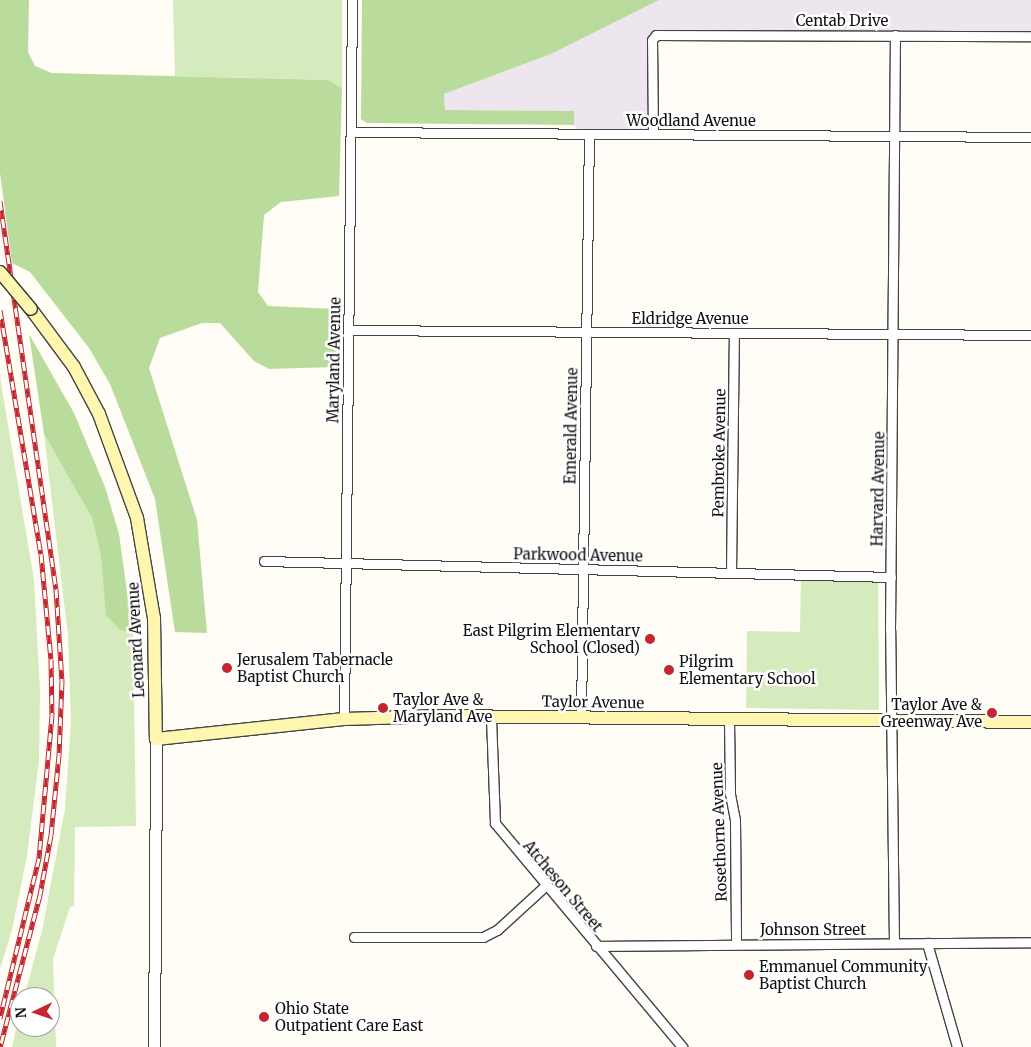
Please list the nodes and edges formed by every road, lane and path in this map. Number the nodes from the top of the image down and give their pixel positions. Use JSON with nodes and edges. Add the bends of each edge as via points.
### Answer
{"nodes":[{"id":1,"x":352,"y":0,"type":"edge"},
{"id":2,"x":896,"y":35,"type":"junction"},
{"id":3,"x":1031,"y":36,"type":"edge"},
{"id":4,"x":351,"y":132,"type":"junction"},
{"id":5,"x":588,"y":134,"type":"junction"},
{"id":6,"x":653,"y":134,"type":"junction"},
{"id":7,"x":895,"y":136,"type":"junction"},
{"id":8,"x":1031,"y":137,"type":"edge"},
{"id":9,"x":0,"y":272,"type":"edge"},
{"id":10,"x":348,"y":330,"type":"junction"},
{"id":11,"x":586,"y":332,"type":"junction"},
{"id":12,"x":734,"y":333,"type":"junction"},
{"id":13,"x":893,"y":334,"type":"junction"},
{"id":14,"x":1031,"y":335,"type":"edge"},
{"id":15,"x":264,"y":561,"type":"dead end"},
{"id":16,"x":346,"y":563,"type":"junction"},
{"id":17,"x":582,"y":569,"type":"junction"},
{"id":18,"x":732,"y":573,"type":"junction"},
{"id":19,"x":891,"y":577,"type":"junction"},
{"id":20,"x":491,"y":718,"type":"junction"},
{"id":21,"x":581,"y":718,"type":"junction"},
{"id":22,"x":344,"y":720,"type":"junction"},
{"id":23,"x":729,"y":720,"type":"junction"},
{"id":24,"x":890,"y":721,"type":"junction"},
{"id":25,"x":1031,"y":722,"type":"edge"},
{"id":26,"x":156,"y":739,"type":"junction"},
{"id":27,"x":545,"y":886,"type":"junction"},
{"id":28,"x":354,"y":937,"type":"dead end"},
{"id":29,"x":1031,"y":942,"type":"edge"},
{"id":30,"x":894,"y":943,"type":"junction"},
{"id":31,"x":927,"y":943,"type":"junction"},
{"id":32,"x":736,"y":944,"type":"junction"},
{"id":33,"x":596,"y":946,"type":"junction"},
{"id":34,"x":154,"y":1047,"type":"edge"},
{"id":35,"x":682,"y":1047,"type":"edge"},
{"id":36,"x":956,"y":1047,"type":"edge"}],
"edges":[{"from":1,"to":4,"type":"street","name":"Maryland Avenue"},
{"from":2,"to":3,"type":"street","name":"Centab Drive"},
{"from":2,"to":6,"type":"street","name":"Centab Drive","via":[[653,37]]},
{"from":2,"to":7,"type":"street","name":"Harvard Avenue"},
{"from":4,"to":5,"type":"street","name":"Woodland Avenue"},
{"from":4,"to":10,"type":"street","name":"Maryland Avenue"},
{"from":5,"to":6,"type":"street","name":"Woodland Avenue"},
{"from":5,"to":11,"type":"street","name":"Emerald Avenue"},
{"from":6,"to":7,"type":"street","name":"Woodland Avenue"},
{"from":7,"to":8,"type":"street","name":"Woodland Avenue"},
{"from":7,"to":13,"type":"street","name":"Harvard Avenue"},
{"from":9,"to":26,"type":"main road","name":"Leonard Avenue","bridge":true,"via":[[74,367],[122,469],[137,518],[154,618]]},
{"from":10,"to":11,"type":"street","name":"Eldridge Avenue"},
{"from":10,"to":16,"type":"street","name":"Maryland Avenue"},
{"from":11,"to":12,"type":"street","name":"Eldridge Avenue"},
{"from":11,"to":17,"type":"street","name":"Emerald Avenue"},
{"from":12,"to":13,"type":"street","name":"Eldridge Avenue"},
{"from":12,"to":18,"type":"street","name":"Pembroke Avenue"},
{"from":13,"to":14,"type":"street","name":"Eldridge Avenue"},
{"from":13,"to":19,"type":"street","name":"Harvard Avenue"},
{"from":15,"to":16,"type":"street","name":"Parkwood Avenue"},
{"from":16,"to":17,"type":"street","name":"Parkwood Avenue"},
{"from":16,"to":22,"type":"street","name":"Maryland Avenue"},
{"from":17,"to":18,"type":"street","name":"Parkwood Avenue"},
{"from":17,"to":21,"type":"street","name":"Emerald Avenue"},
{"from":18,"to":19,"type":"street","name":"Parkwood Avenue"},
{"from":19,"to":24,"type":"street","name":"Harvard Avenue"},
{"from":20,"to":21,"type":"main road","name":"Taylor Avenue"},
{"from":20,"to":22,"type":"main road","name":"Taylor Avenue"},
{"from":20,"to":27,"type":"street","name":"Atcheson Street","via":[[494,824]]},
{"from":21,"to":23,"type":"main road","name":"Taylor Avenue"},
{"from":22,"to":26,"type":"main road","name":"Taylor Avenue"},
{"from":23,"to":24,"type":"main road","name":"Taylor Avenue"},
{"from":23,"to":32,"type":"street","name":"Rosethorne Avenue","via":[[730,794],[735,820]]},
{"from":24,"to":25,"type":"main road","name":"Taylor Avenue"},
{"from":24,"to":30,"type":"street","name":"Harvard Avenue"},
{"from":26,"to":34,"type":"street","name":"Leonard Avenue"},
{"from":27,"to":28,"type":"street","via":[[497,930],[483,937]]},
{"from":27,"to":33,"type":"street","name":"Atcheson Street"},
{"from":29,"to":31,"type":"street","name":"Johnson Street"},
{"from":30,"to":31,"type":"street","name":"Johnson Street"},
{"from":30,"to":32,"type":"street","name":"Johnson Street"},
{"from":31,"to":36,"type":"street"},
{"from":32,"to":33,"type":"street","name":"Johnson Street"},
{"from":33,"to":35,"type":"street","name":"Atcheson Street"}]}
